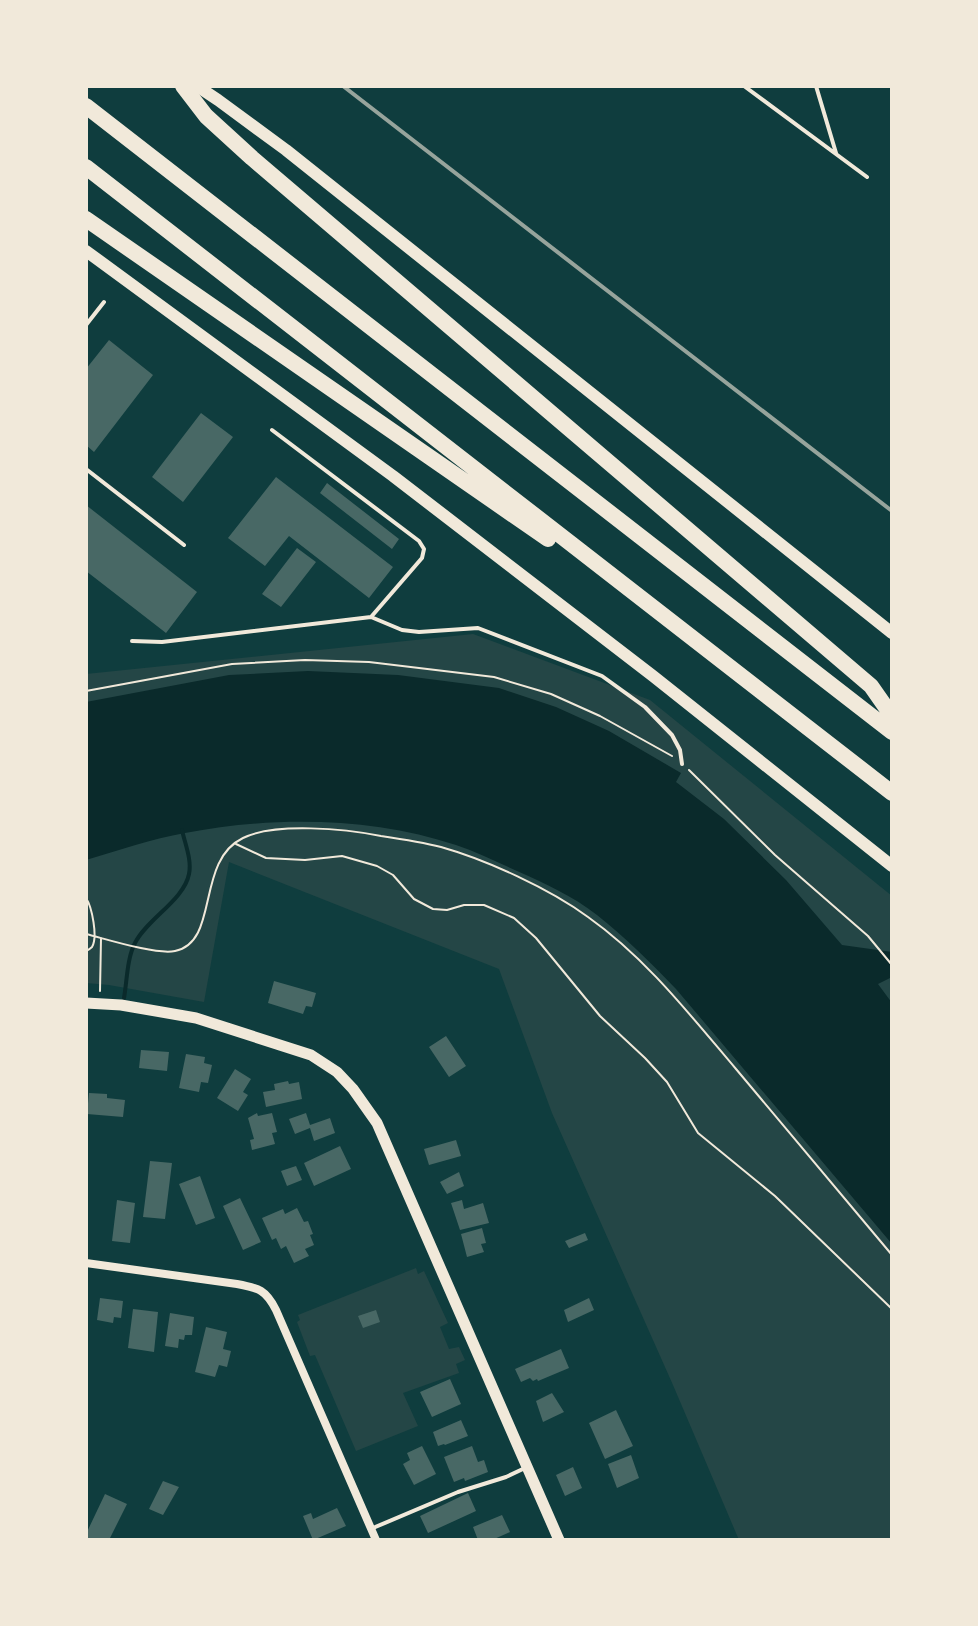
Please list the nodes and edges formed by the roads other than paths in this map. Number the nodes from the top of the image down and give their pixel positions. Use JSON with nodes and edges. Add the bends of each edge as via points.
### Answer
{"nodes":[{"id":1,"x":183,"y":86,"type":"edge"},
{"id":2,"x":197,"y":86,"type":"edge"},
{"id":3,"x":744,"y":86,"type":"edge"},
{"id":4,"x":816,"y":86,"type":"edge"},
{"id":5,"x":86,"y":106,"type":"edge"},
{"id":6,"x":837,"y":155,"type":"junction"},
{"id":7,"x":86,"y":167,"type":"edge"},
{"id":8,"x":867,"y":177,"type":"dead end"},
{"id":9,"x":86,"y":219,"type":"edge"},
{"id":10,"x":86,"y":251,"type":"edge"},
{"id":11,"x":104,"y":302,"type":"dead end"},
{"id":12,"x":86,"y":325,"type":"edge"},
{"id":13,"x":272,"y":430,"type":"dead end"},
{"id":14,"x":86,"y":469,"type":"edge"},
{"id":15,"x":184,"y":545,"type":"dead end"},
{"id":16,"x":371,"y":617,"type":"junction"},
{"id":17,"x":892,"y":633,"type":"edge"},
{"id":18,"x":132,"y":641,"type":"dead end"},
{"id":19,"x":701,"y":644,"type":"junction"},
{"id":20,"x":892,"y":716,"type":"edge"},
{"id":21,"x":892,"y":732,"type":"edge"},
{"id":22,"x":682,"y":764,"type":"road end"},
{"id":23,"x":892,"y":793,"type":"edge"},
{"id":24,"x":892,"y":866,"type":"edge"},
{"id":25,"x":86,"y":1003,"type":"edge"},
{"id":26,"x":86,"y":1263,"type":"edge"},
{"id":27,"x":528,"y":1466,"type":"junction"},
{"id":28,"x":371,"y":1529,"type":"junction"},
{"id":29,"x":376,"y":1540,"type":"edge"},
{"id":30,"x":559,"y":1540,"type":"edge"}],
"edges":[{"from":1,"to":20,"type":"highway","via":[[206,116],[252,158],[871,686]]},
{"from":2,"to":17,"type":"main road","via":[[286,150]]},
{"from":3,"to":6,"type":"lane"},
{"from":4,"to":6,"type":"lane"},
{"from":5,"to":21,"type":"highway"},
{"from":6,"to":8,"type":"lane"},
{"from":7,"to":19,"type":"highway"},
{"from":9,"to":19,"type":"highway"},
{"from":10,"to":24,"type":"main road","via":[[393,476]]},
{"from":11,"to":12,"type":"lane"},
{"from":13,"to":16,"type":"lane","via":[[424,549]]},
{"from":14,"to":15,"type":"lane"},
{"from":16,"to":18,"type":"lane"},
{"from":16,"to":22,"type":"lane","via":[[419,632],[478,628],[602,676],[645,707],[672,735]]},
{"from":19,"to":23,"type":"highway"},
{"from":25,"to":27,"type":"street","via":[[196,1018],[293,1048],[337,1072],[377,1123]]},
{"from":26,"to":28,"type":"street","via":[[237,1284],[266,1294]]},
{"from":27,"to":28,"type":"lane"},
{"from":27,"to":30,"type":"street"},
{"from":28,"to":29,"type":"street"}]}
